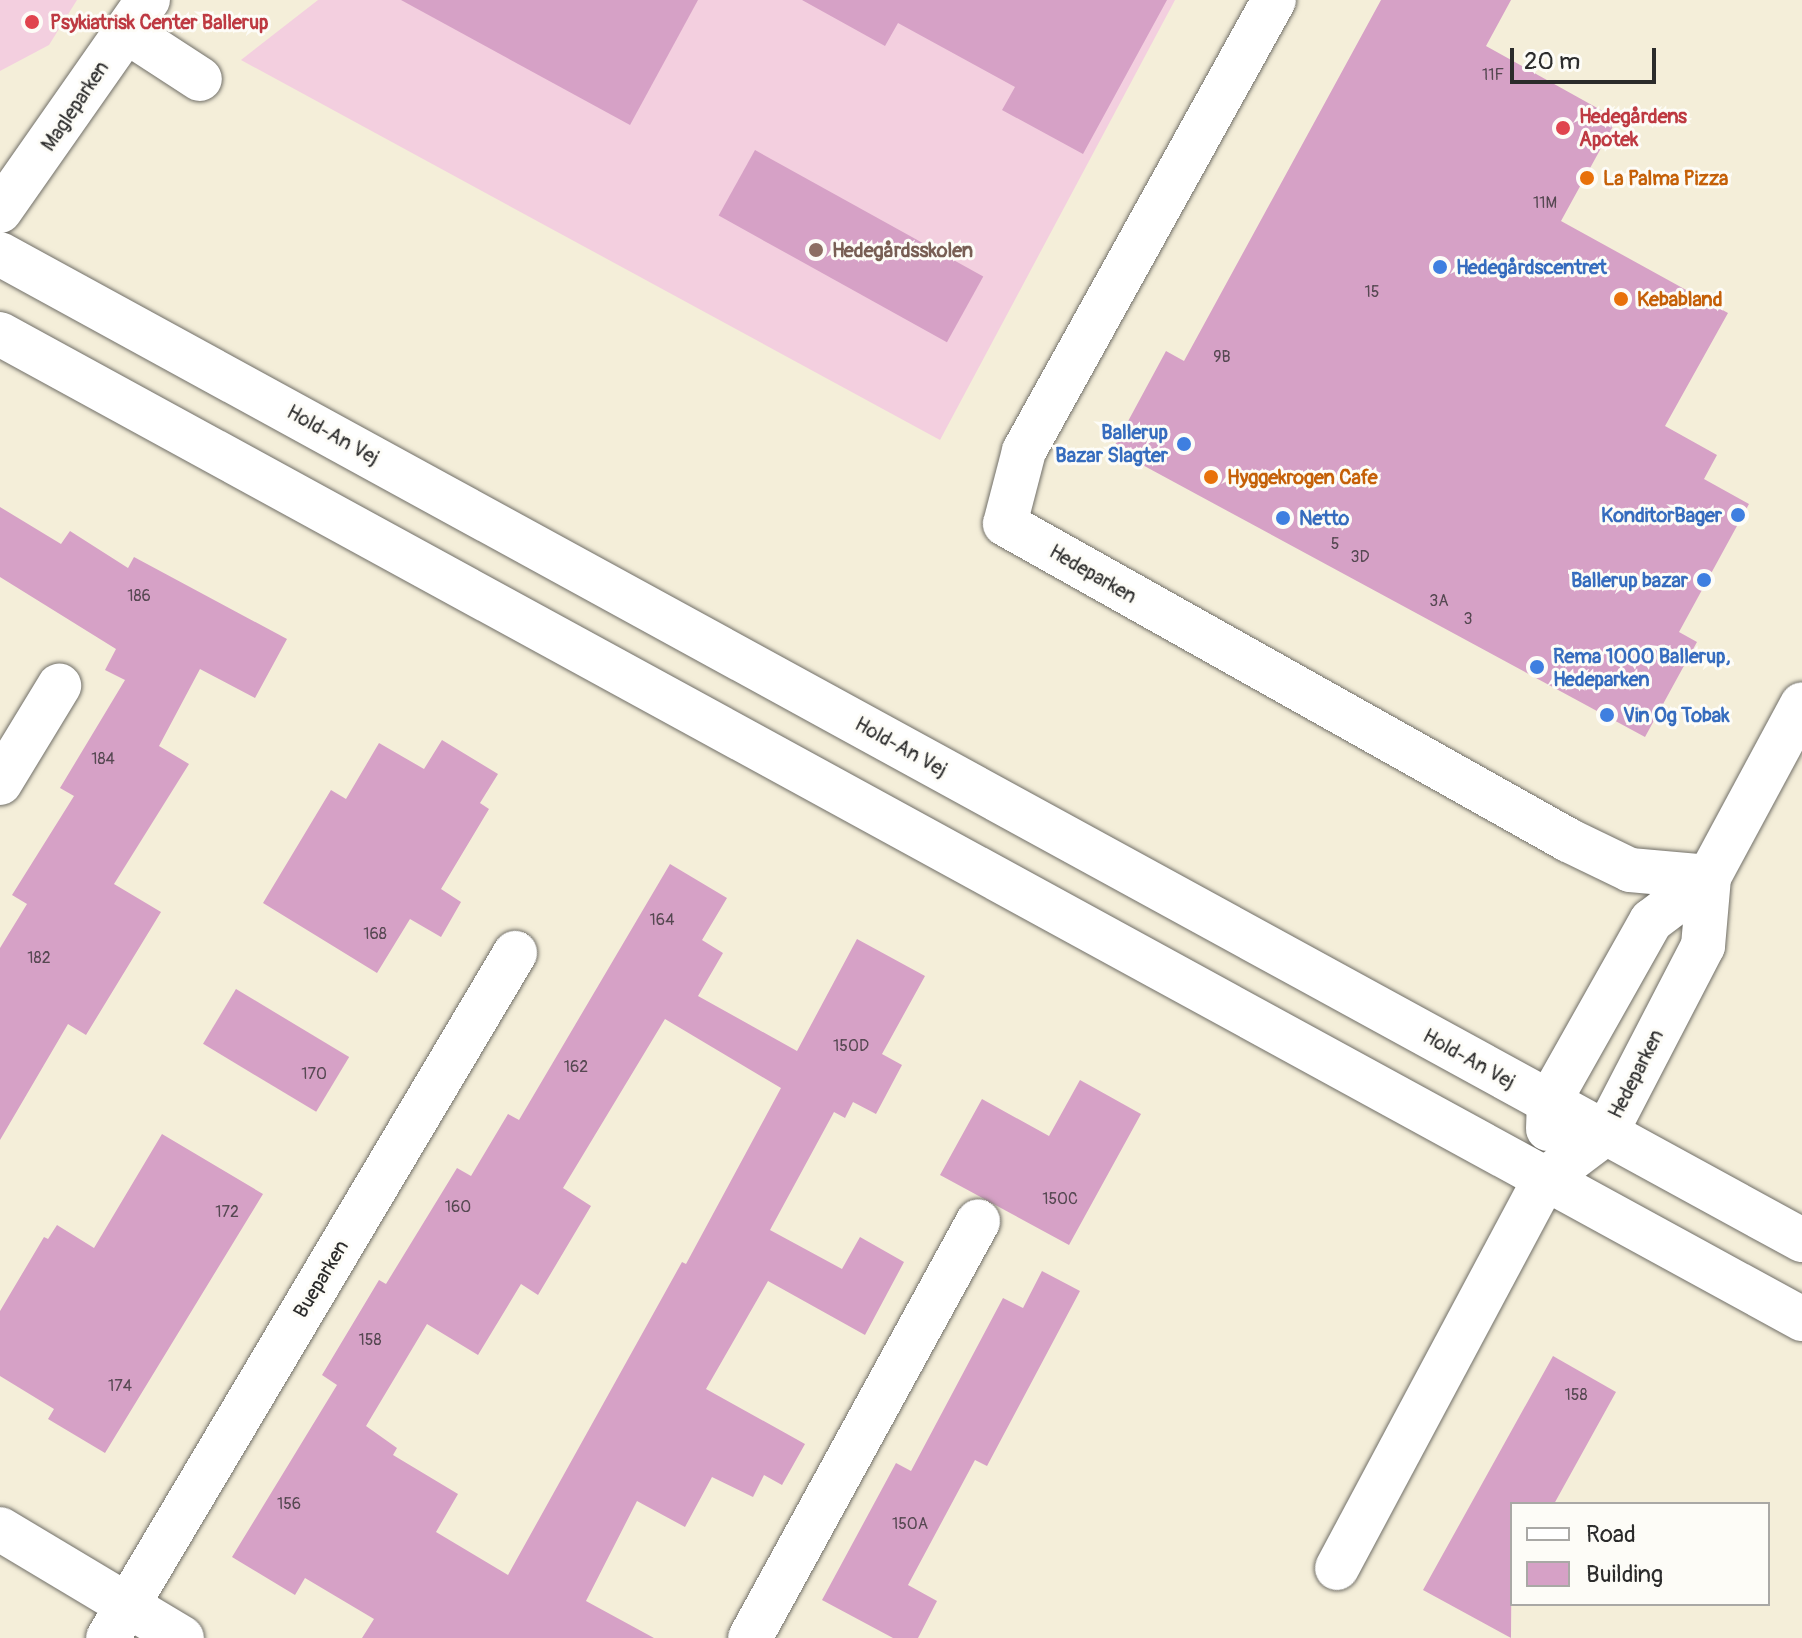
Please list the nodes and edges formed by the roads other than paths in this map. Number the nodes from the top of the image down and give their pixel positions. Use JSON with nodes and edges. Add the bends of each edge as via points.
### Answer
{"nodes":[{"id":1,"x":1274,"y":0,"type":"edge"},
{"id":2,"x":137,"y":15,"type":"edge"},
{"id":3,"x":200,"y":79,"type":"dead end"},
{"id":4,"x":0,"y":211,"type":"edge"},
{"id":5,"x":0,"y":254,"type":"edge"},
{"id":6,"x":0,"y":334,"type":"edge"},
{"id":7,"x":59,"y":686,"type":"dead end"},
{"id":8,"x":1800,"y":711,"type":"edge"},
{"id":9,"x":0,"y":783,"type":"edge"},
{"id":10,"x":1709,"y":877,"type":"junction"},
{"id":11,"x":515,"y":953,"type":"dead end"},
{"id":12,"x":1549,"y":1102,"type":"junction"},
{"id":13,"x":1606,"y":1133,"type":"junction"},
{"id":14,"x":1545,"y":1179,"type":"junction"},
{"id":15,"x":978,"y":1221,"type":"dead end"},
{"id":16,"x":1802,"y":1240,"type":"edge"},
{"id":17,"x":1802,"y":1319,"type":"edge"},
{"id":18,"x":0,"y":1529,"type":"edge"},
{"id":19,"x":1337,"y":1568,"type":"dead end"},
{"id":20,"x":118,"y":1622,"type":"edge"},
{"id":21,"x":182,"y":1638,"type":"edge"},
{"id":22,"x":750,"y":1638,"type":"edge"}],
"edges":[{"from":1,"to":10,"type":"street","name":"Hedeparken","via":[[1024,451],[1005,524],[1568,840],[1630,870]]},
{"from":2,"to":3,"type":"street"},
{"from":2,"to":4,"type":"street","name":"Magleparken"},
{"from":5,"to":12,"type":"street","name":"Hold-An Vej"},
{"from":6,"to":14,"type":"street"},
{"from":7,"to":9,"type":"street"},
{"from":8,"to":10,"type":"street","name":"Hedeparken"},
{"from":10,"to":12,"type":"street","name":"Hedeparken","via":[[1651,921]]},
{"from":10,"to":13,"type":"street","name":"Hedeparken","via":[[1703,946]]},
{"from":11,"to":20,"type":"street","name":"Bueparken"},
{"from":12,"to":13,"type":"street","name":"Hold-An Vej"},
{"from":12,"to":14,"type":"street","name":"Hedeparken"},
{"from":13,"to":14,"type":"street","name":"Hedeparken"},
{"from":13,"to":16,"type":"street","name":"Hold-An Vej"},
{"from":14,"to":17,"type":"street"},
{"from":14,"to":19,"type":"street"},
{"from":15,"to":22,"type":"street"},
{"from":18,"to":20,"type":"street"},
{"from":20,"to":21,"type":"street"}]}
